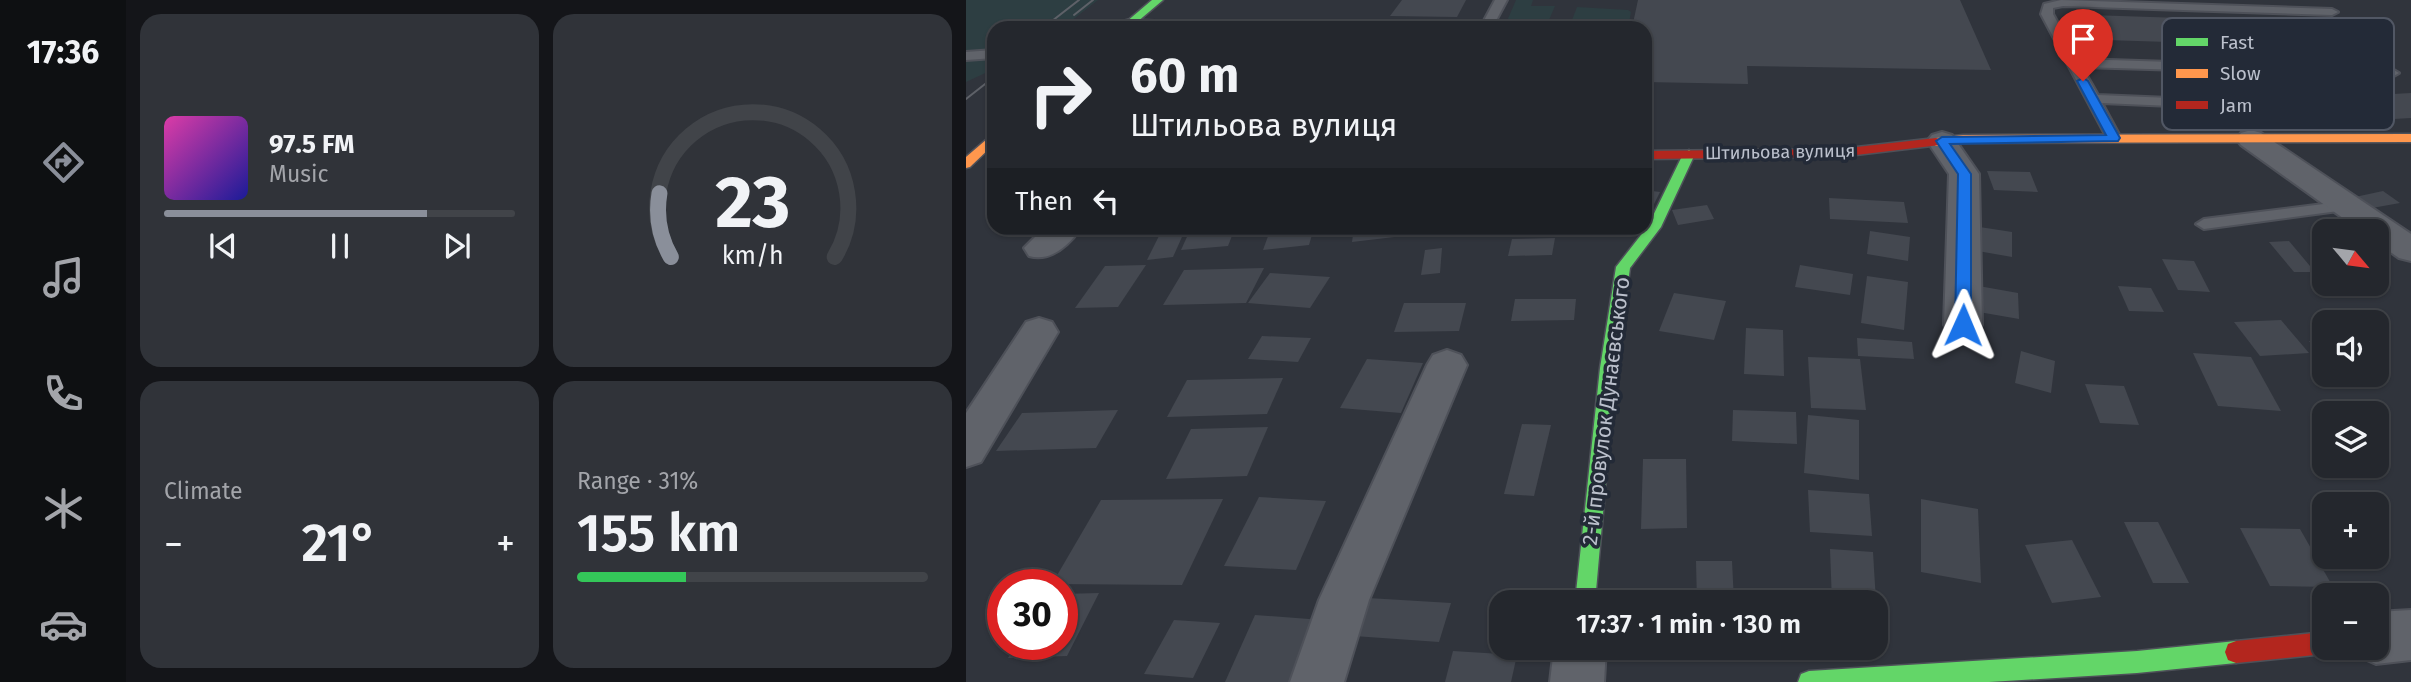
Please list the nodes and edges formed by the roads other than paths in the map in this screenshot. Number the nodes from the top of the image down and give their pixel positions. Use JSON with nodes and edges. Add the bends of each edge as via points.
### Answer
{"nodes":[{"id":1,"x":1158,"y":0,"type":"edge"},
{"id":2,"x":1502,"y":0,"type":"edge"},
{"id":3,"x":2332,"y":12,"type":"dead end"},
{"id":4,"x":1132,"y":21,"type":"edge"},
{"id":5,"x":1490,"y":21,"type":"edge"},
{"id":6,"x":987,"y":54,"type":"edge"},
{"id":7,"x":966,"y":55,"type":"edge"},
{"id":8,"x":2073,"y":63,"type":"junction"},
{"id":9,"x":2162,"y":66,"type":"edge"},
{"id":10,"x":2093,"y":99,"type":"junction"},
{"id":11,"x":2162,"y":101,"type":"edge"},
{"id":12,"x":2114,"y":138,"type":"junction"},
{"id":13,"x":2411,"y":138,"type":"edge"},
{"id":14,"x":2251,"y":139,"type":"junction"},
{"id":15,"x":1942,"y":141,"type":"junction"},
{"id":16,"x":987,"y":143,"type":"edge"},
{"id":17,"x":1689,"y":154,"type":"junction"},
{"id":18,"x":1652,"y":155,"type":"edge"},
{"id":19,"x":966,"y":164,"type":"edge"},
{"id":20,"x":2347,"y":206,"type":"junction"},
{"id":21,"x":2204,"y":224,"type":"dead end"},
{"id":22,"x":1652,"y":230,"type":"edge"},
{"id":23,"x":1648,"y":235,"type":"edge"},
{"id":24,"x":2411,"y":250,"type":"edge"},
{"id":25,"x":1963,"y":325,"type":"dead end"},
{"id":26,"x":1039,"y":332,"type":"dead end"},
{"id":27,"x":1447,"y":365,"type":"dead end"},
{"id":28,"x":966,"y":449,"type":"edge"},
{"id":29,"x":1586,"y":590,"type":"edge"},
{"id":30,"x":2411,"y":635,"type":"edge"},
{"id":31,"x":2389,"y":637,"type":"edge"},
{"id":32,"x":2312,"y":644,"type":"edge"},
{"id":33,"x":1579,"y":660,"type":"edge"},
{"id":34,"x":1317,"y":682,"type":"edge"},
{"id":35,"x":1577,"y":682,"type":"edge"},
{"id":36,"x":1809,"y":682,"type":"edge"}],
"edges":[{"from":1,"to":4,"type":"street"},
{"from":2,"to":5,"type":"lane"},
{"from":3,"to":8,"type":"lane","via":[[2048,6],[2047,14]]},
{"from":6,"to":7,"type":"lane"},
{"from":8,"to":9,"type":"lane"},
{"from":8,"to":10,"type":"lane"},
{"from":10,"to":11,"type":"lane"},
{"from":10,"to":12,"type":"lane"},
{"from":12,"to":14,"type":"street","name":"Штильова вулиця"},
{"from":12,"to":15,"type":"street","name":"Штильова вулиця"},
{"from":13,"to":14,"type":"street","name":"Штильова вулиця"},
{"from":14,"to":20,"type":"street"},
{"from":15,"to":17,"type":"street","name":"Штильова вулиця","via":[[1839,153]]},
{"from":15,"to":25,"type":"street","via":[[1964,174]]},
{"from":16,"to":19,"type":"street"},
{"from":17,"to":18,"type":"street","name":"Штильова вулиця"},
{"from":17,"to":22,"type":"street","name":"2-й провулок Дунаєвського"},
{"from":20,"to":21,"type":"lane"},
{"from":20,"to":24,"type":"street"},
{"from":23,"to":29,"type":"street","name":"2-й провулок Дунаєвського","via":[[1623,267]]},
{"from":26,"to":28,"type":"street"},
{"from":27,"to":34,"type":"street","via":[[1344,600]]},
{"from":30,"to":31,"type":"street"},
{"from":32,"to":36,"type":"street","via":[[2137,662]]},
{"from":33,"to":35,"type":"street"}]}
